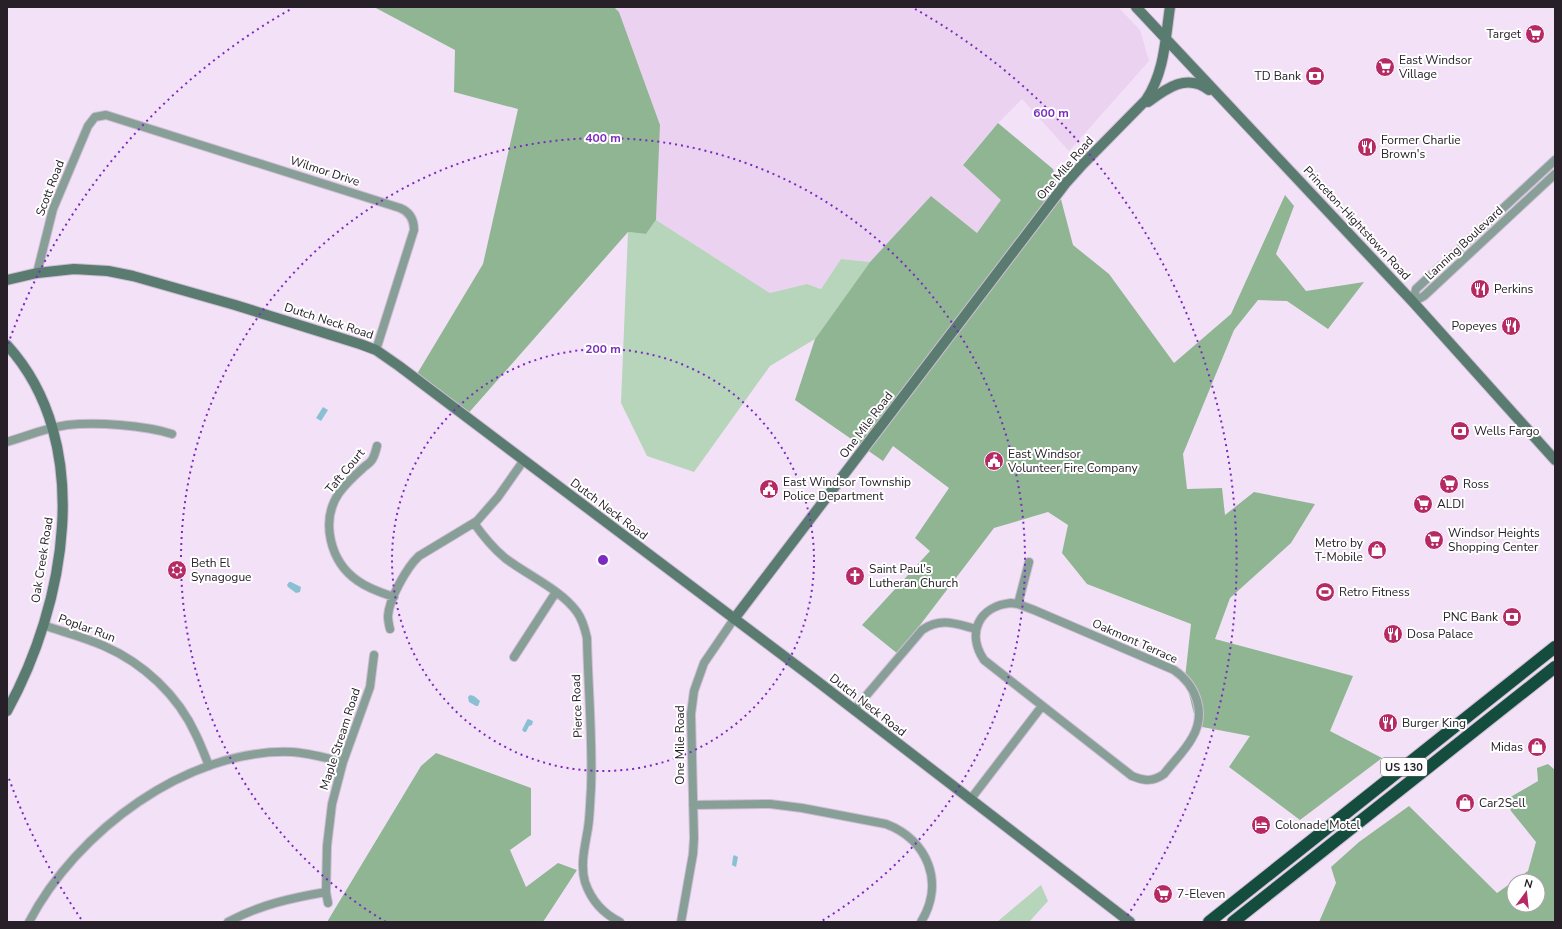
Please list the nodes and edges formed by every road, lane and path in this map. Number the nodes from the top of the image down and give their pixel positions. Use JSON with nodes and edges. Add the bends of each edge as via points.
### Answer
{"nodes":[{"id":1,"x":1136,"y":7,"type":"edge"},
{"id":2,"x":1170,"y":7,"type":"edge"},
{"id":3,"x":1166,"y":39,"type":"junction"},
{"id":4,"x":1218,"y":96,"type":"junction"},
{"id":5,"x":1140,"y":108,"type":"junction"},
{"id":6,"x":95,"y":117,"type":"joint"},
{"id":7,"x":1555,"y":160,"type":"edge"},
{"id":8,"x":1555,"y":174,"type":"edge"},
{"id":9,"x":37,"y":273,"type":"junction"},
{"id":10,"x":7,"y":280,"type":"edge"},
{"id":11,"x":1413,"y":302,"type":"junction"},
{"id":12,"x":7,"y":346,"type":"edge"},
{"id":13,"x":376,"y":350,"type":"junction"},
{"id":14,"x":52,"y":428,"type":"junction"},
{"id":15,"x":172,"y":434,"type":"dead end"},
{"id":16,"x":7,"y":442,"type":"edge"},
{"id":17,"x":377,"y":446,"type":"dead end"},
{"id":18,"x":524,"y":460,"type":"junction"},
{"id":19,"x":1555,"y":460,"type":"edge"},
{"id":20,"x":474,"y":523,"type":"junction"},
{"id":21,"x":1029,"y":562,"type":"dead end"},
{"id":22,"x":556,"y":592,"type":"junction"},
{"id":23,"x":394,"y":597,"type":"junction"},
{"id":24,"x":1018,"y":604,"type":"junction"},
{"id":25,"x":734,"y":619,"type":"junction"},
{"id":26,"x":43,"y":625,"type":"junction"},
{"id":27,"x":390,"y":629,"type":"dead end"},
{"id":28,"x":976,"y":629,"type":"junction"},
{"id":29,"x":1555,"y":647,"type":"edge"},
{"id":30,"x":374,"y":655,"type":"dead end"},
{"id":31,"x":514,"y":657,"type":"dead end"},
{"id":32,"x":1555,"y":667,"type":"edge"},
{"id":33,"x":1496,"y":693,"type":"junction"},
{"id":34,"x":1042,"y":706,"type":"junction"},
{"id":35,"x":854,"y":710,"type":"junction"},
{"id":36,"x":7,"y":711,"type":"edge"},
{"id":37,"x":1493,"y":716,"type":"junction"},
{"id":38,"x":1428,"y":747,"type":"junction"},
{"id":39,"x":343,"y":762,"type":"junction"},
{"id":40,"x":209,"y":766,"type":"junction"},
{"id":41,"x":1426,"y":768,"type":"junction"},
{"id":42,"x":970,"y":800,"type":"junction"},
{"id":43,"x":693,"y":805,"type":"junction"},
{"id":44,"x":326,"y":892,"type":"junction"},
{"id":45,"x":328,"y":903,"type":"dead end"},
{"id":46,"x":29,"y":922,"type":"edge"},
{"id":47,"x":228,"y":922,"type":"edge"},
{"id":48,"x":620,"y":922,"type":"edge"},
{"id":49,"x":681,"y":922,"type":"edge"},
{"id":50,"x":921,"y":922,"type":"edge"},
{"id":51,"x":1130,"y":922,"type":"edge"},
{"id":52,"x":1209,"y":922,"type":"edge"},
{"id":53,"x":1233,"y":922,"type":"edge"}],
"edges":[{"from":1,"to":3,"type":"street","name":"Princeton-Hightstown Road"},
{"from":2,"to":3,"type":"street","name":"One Mile Road"},
{"from":3,"to":4,"type":"street","name":"Princeton-Hightstown Road"},
{"from":3,"to":5,"type":"street","name":"One Mile Road","via":[[1158,79]]},
{"from":4,"to":5,"type":"street","via":[[1198,84],[1182,83],[1167,88]]},
{"from":4,"to":11,"type":"street","name":"Princeton-Hightstown Road"},
{"from":5,"to":25,"type":"street","name":"One Mile Road","via":[[1064,184]]},
{"from":6,"to":9,"type":"street","name":"Scott Road","via":[[88,126],[53,208]]},
{"from":6,"to":13,"type":"street","name":"Wilmor Drive","via":[[106,115],[400,208],[409,214],[414,230]]},
{"from":7,"to":11,"type":"street","name":"Lanning Boulevard","via":[[1416,289]]},
{"from":8,"to":11,"type":"street","name":"Lanning Boulevard","via":[[1424,296]]},
{"from":9,"to":10,"type":"street","name":"Dutch Neck Road"},
{"from":9,"to":13,"type":"street","name":"Dutch Neck Road","via":[[92,270],[133,276]]},
{"from":11,"to":19,"type":"street","name":"Princeton-Hightstown Road"},
{"from":12,"to":14,"type":"street","name":"Oak Creek Road","via":[[30,376]]},
{"from":13,"to":18,"type":"street","name":"Dutch Neck Road"},
{"from":14,"to":15,"type":"street","via":[[90,424],[140,428]]},
{"from":14,"to":16,"type":"street"},
{"from":14,"to":26,"type":"street","name":"Oak Creek Road","via":[[61,469],[63,511],[54,582]]},
{"from":17,"to":23,"type":"street","name":"Taft Court","via":[[370,463],[350,480],[335,500],[329,534],[337,559],[351,575],[370,588]]},
{"from":18,"to":20,"type":"street","via":[[483,516]]},
{"from":18,"to":25,"type":"street","name":"Dutch Neck Road"},
{"from":20,"to":22,"type":"street","name":"Pierce Road","via":[[483,537],[504,557]]},
{"from":20,"to":23,"type":"street","via":[[412,562]]},
{"from":21,"to":24,"type":"street"},
{"from":22,"to":31,"type":"street"},
{"from":22,"to":48,"type":"street","name":"Pierce Road","via":[[577,612],[587,638],[591,788],[583,861],[585,881],[594,901],[610,917]]},
{"from":23,"to":27,"type":"street","via":[[388,616]]},
{"from":24,"to":28,"type":"street","name":"Oakmont Terrace","via":[[1004,604],[989,610]]},
{"from":24,"to":34,"type":"street","name":"Oakmont Terrace","via":[[1174,670],[1194,692],[1198,720],[1190,742],[1164,774],[1146,780],[1132,776]]},
{"from":25,"to":35,"type":"street","name":"Dutch Neck Road"},
{"from":25,"to":43,"type":"street","name":"One Mile Road","via":[[704,663],[694,691],[691,714]]},
{"from":26,"to":36,"type":"street","name":"Oak Creek Road","via":[[22,681]]},
{"from":26,"to":40,"type":"street","name":"Poplar Run","via":[[104,646],[132,661],[156,680],[189,721]]},
{"from":28,"to":34,"type":"street","name":"Oakmont Terrace","via":[[976,643],[984,660]]},
{"from":28,"to":35,"type":"street","via":[[947,622],[928,626]]},
{"from":29,"to":33,"type":"highway","number":"US 130"},
{"from":30,"to":39,"type":"street","name":"Maple Stream Road","via":[[370,687]]},
{"from":32,"to":37,"type":"highway","number":"US 130"},
{"from":33,"to":37,"type":"highway"},
{"from":33,"to":38,"type":"highway","number":"US 130"},
{"from":34,"to":42,"type":"street"},
{"from":35,"to":42,"type":"street","name":"Dutch Neck Road"},
{"from":37,"to":41,"type":"highway","number":"US 130"},
{"from":38,"to":41,"type":"highway","via":[[1424,758]]},
{"from":38,"to":52,"type":"highway","number":"US 130"},
{"from":39,"to":40,"type":"street","via":[[307,754],[276,752]]},
{"from":39,"to":44,"type":"street","name":"Maple Stream Road","via":[[328,826]]},
{"from":40,"to":46,"type":"street","via":[[166,785],[108,825],[63,870]]},
{"from":41,"to":53,"type":"highway","number":"US 130"},
{"from":42,"to":51,"type":"street","name":"Dutch Neck Road"},
{"from":43,"to":49,"type":"street","name":"One Mile Road","via":[[693,854]]},
{"from":43,"to":50,"type":"street","via":[[770,804],[878,822],[895,828],[917,845],[930,872],[932,894]]},
{"from":44,"to":45,"type":"street","name":"Maple Stream Road"},
{"from":44,"to":47,"type":"street","via":[[273,903]]}]}
